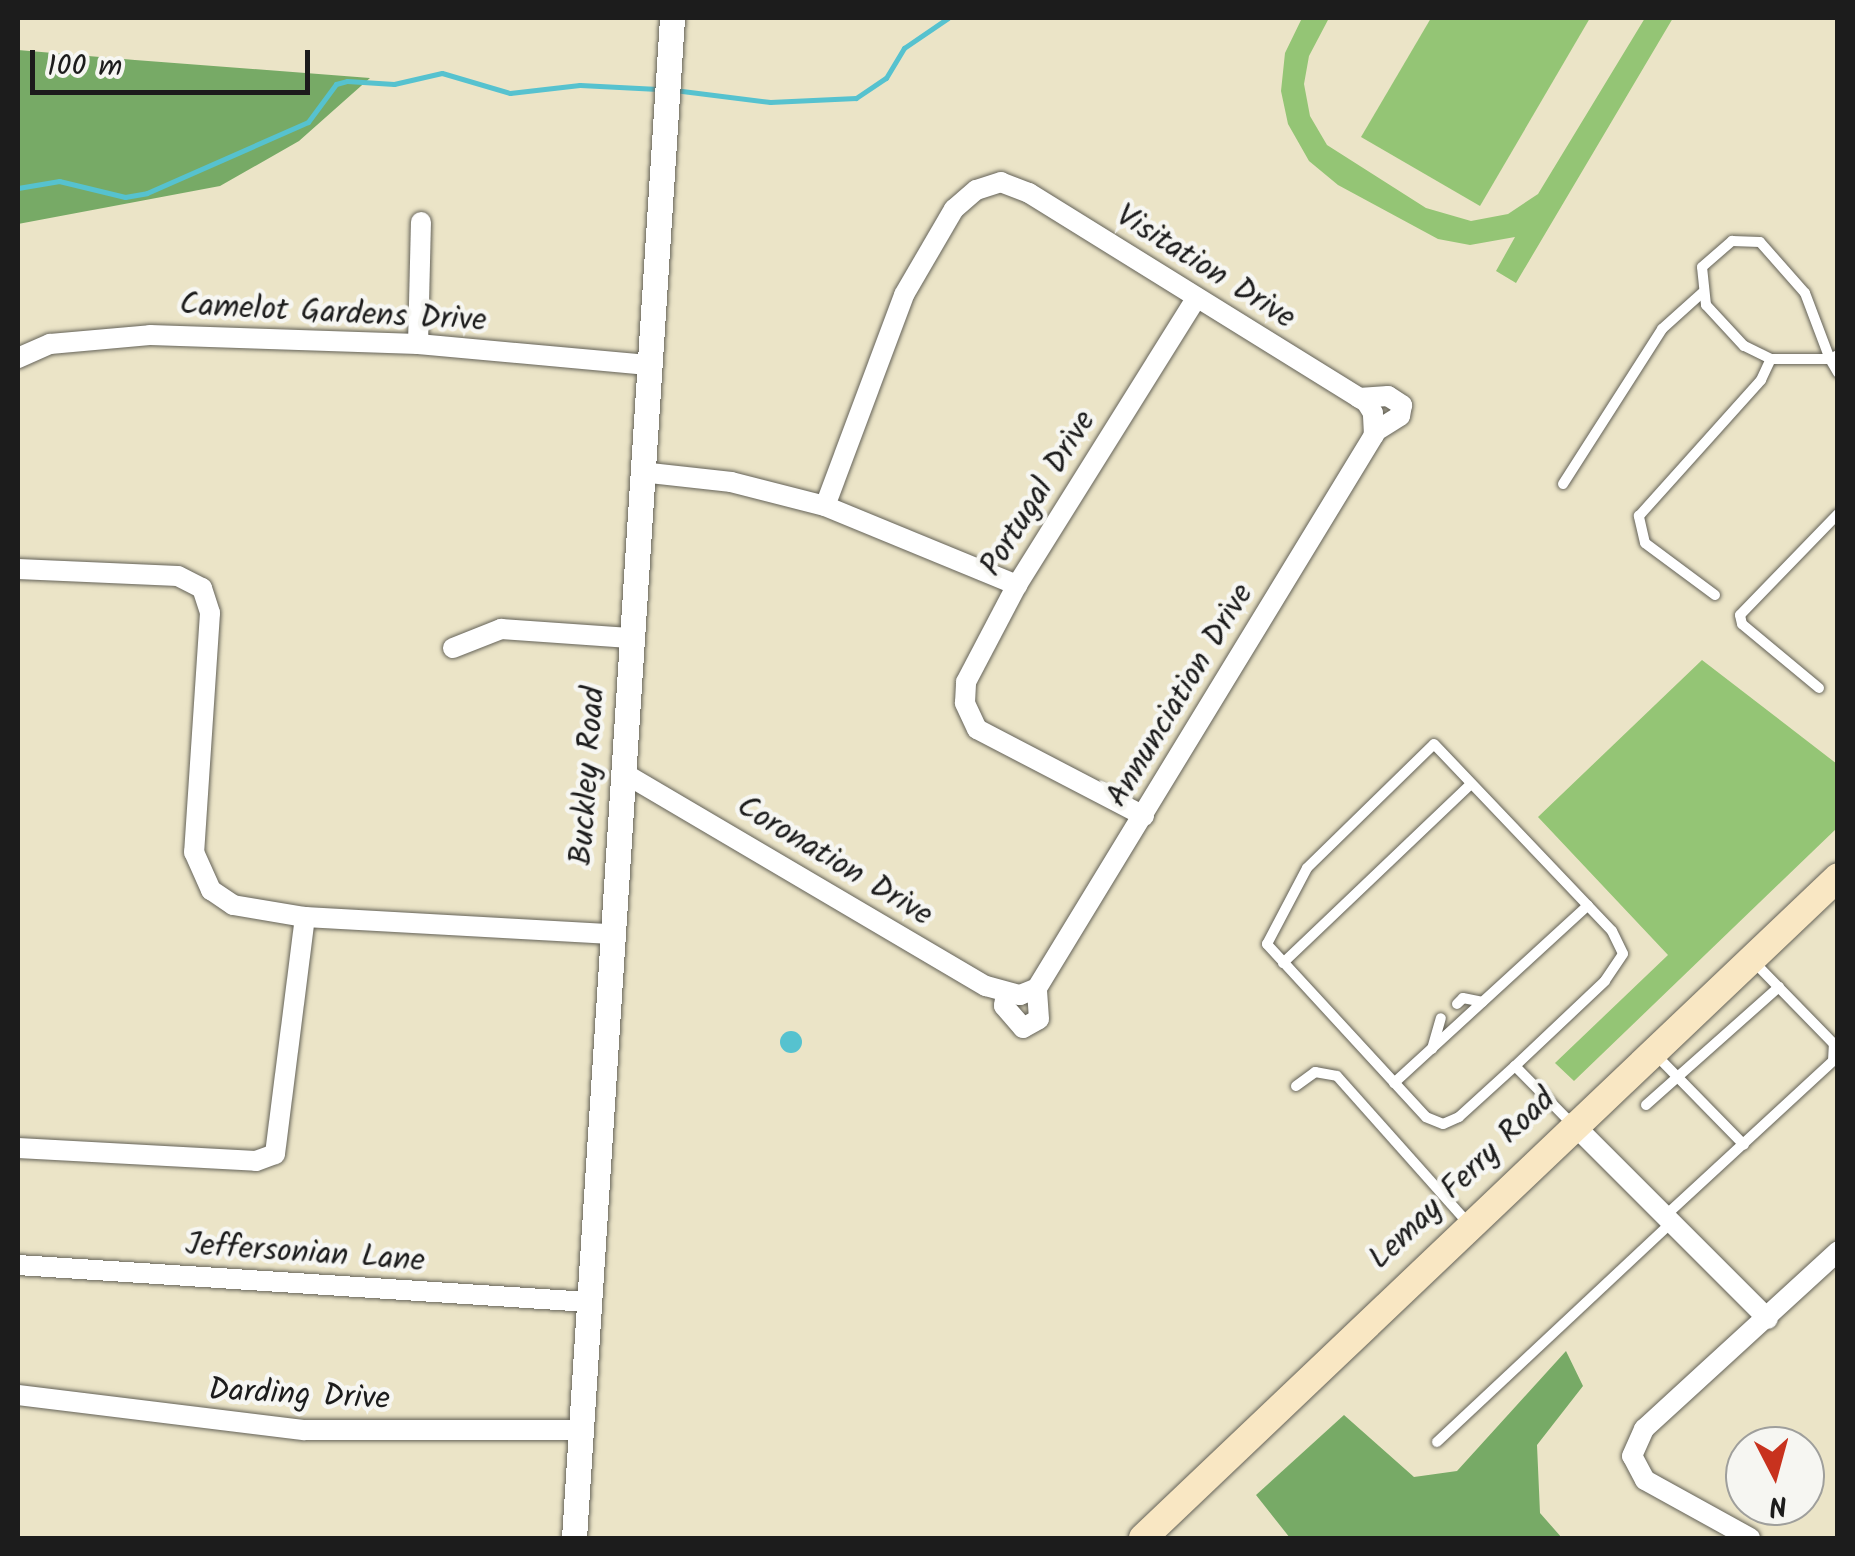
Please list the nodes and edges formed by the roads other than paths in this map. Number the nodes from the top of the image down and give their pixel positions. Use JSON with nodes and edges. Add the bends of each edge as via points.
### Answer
{"nodes":[{"id":1,"x":672,"y":18,"type":"edge"},
{"id":2,"x":421,"y":222,"type":"dead end"},
{"id":3,"x":1702,"y":293,"type":"junction"},
{"id":4,"x":1196,"y":298,"type":"junction"},
{"id":5,"x":418,"y":344,"type":"junction"},
{"id":6,"x":1834,"y":357,"type":"edge"},
{"id":7,"x":18,"y":358,"type":"edge"},
{"id":8,"x":1772,"y":359,"type":"junction"},
{"id":9,"x":648,"y":365,"type":"junction"},
{"id":10,"x":1838,"y":373,"type":"edge"},
{"id":11,"x":1368,"y":414,"type":"joint"},
{"id":12,"x":640,"y":472,"type":"junction"},
{"id":13,"x":1563,"y":484,"type":"dead end"},
{"id":14,"x":825,"y":506,"type":"junction"},
{"id":15,"x":1838,"y":514,"type":"edge"},
{"id":16,"x":18,"y":569,"type":"edge"},
{"id":17,"x":1017,"y":585,"type":"junction"},
{"id":18,"x":1716,"y":595,"type":"dead end"},
{"id":19,"x":630,"y":638,"type":"junction"},
{"id":20,"x":453,"y":648,"type":"dead end"},
{"id":21,"x":1819,"y":688,"type":"dead end"},
{"id":22,"x":622,"y":772,"type":"junction"},
{"id":23,"x":1471,"y":784,"type":"junction"},
{"id":24,"x":1144,"y":816,"type":"junction"},
{"id":25,"x":1838,"y":877,"type":"edge"},
{"id":26,"x":1588,"y":905,"type":"junction"},
{"id":27,"x":305,"y":917,"type":"junction"},
{"id":28,"x":612,"y":934,"type":"junction"},
{"id":29,"x":1750,"y":958,"type":"junction"},
{"id":30,"x":1283,"y":963,"type":"junction"},
{"id":31,"x":1779,"y":987,"type":"junction"},
{"id":32,"x":1021,"y":992,"type":"joint"},
{"id":33,"x":1483,"y":1002,"type":"junction"},
{"id":34,"x":1456,"y":1004,"type":"dead end"},
{"id":35,"x":1441,"y":1018,"type":"dead end"},
{"id":36,"x":1432,"y":1049,"type":"junction"},
{"id":37,"x":1651,"y":1050,"type":"junction"},
{"id":38,"x":1515,"y":1066,"type":"junction"},
{"id":39,"x":1678,"y":1077,"type":"junction"},
{"id":40,"x":1394,"y":1083,"type":"junction"},
{"id":41,"x":1296,"y":1086,"type":"dead end"},
{"id":42,"x":1646,"y":1105,"type":"dead end"},
{"id":43,"x":1572,"y":1124,"type":"junction"},
{"id":44,"x":1744,"y":1145,"type":"junction"},
{"id":45,"x":18,"y":1148,"type":"edge"},
{"id":46,"x":1668,"y":1219,"type":"junction"},
{"id":47,"x":1468,"y":1222,"type":"junction"},
{"id":48,"x":1838,"y":1251,"type":"edge"},
{"id":49,"x":18,"y":1265,"type":"edge"},
{"id":50,"x":588,"y":1302,"type":"junction"},
{"id":51,"x":1768,"y":1319,"type":"junction"},
{"id":52,"x":18,"y":1396,"type":"edge"},
{"id":53,"x":580,"y":1430,"type":"junction"},
{"id":54,"x":1436,"y":1442,"type":"dead end"},
{"id":55,"x":574,"y":1538,"type":"edge"},
{"id":56,"x":1143,"y":1538,"type":"edge"},
{"id":57,"x":1750,"y":1538,"type":"edge"}],
"edges":[{"from":1,"to":9,"type":"street","name":"Buckley Road"},
{"from":2,"to":5,"type":"street"},
{"from":3,"to":6,"type":"lane","via":[[1700,277],[1722,247],[1760,242],[1805,293]]},
{"from":3,"to":8,"type":"lane","via":[[1716,320],[1744,346]]},
{"from":3,"to":13,"type":"lane","via":[[1662,329]]},
{"from":4,"to":11,"type":"street","name":"Visitation Drive"},
{"from":4,"to":14,"type":"street","name":"Visitation Drive","via":[[1030,192],[1001,182],[976,190],[954,209],[904,295]]},
{"from":4,"to":17,"type":"street","name":"Portugal Drive"},
{"from":5,"to":7,"type":"street","name":"Camelot Gardens Drive","via":[[150,336],[50,344]]},
{"from":5,"to":9,"type":"street","name":"Camelot Gardens Drive"},
{"from":6,"to":8,"type":"lane"},
{"from":6,"to":10,"type":"lane"},
{"from":8,"to":18,"type":"lane","via":[[1761,380],[1640,516],[1645,543]]},
{"from":9,"to":12,"type":"street","name":"Buckley Road"},
{"from":11,"to":24,"type":"street","name":"Annunciation Drive"},
{"from":12,"to":14,"type":"street","via":[[731,482]]},
{"from":12,"to":19,"type":"street","name":"Buckley Road"},
{"from":14,"to":17,"type":"street"},
{"from":15,"to":21,"type":"lane","via":[[1740,614],[1742,624]]},
{"from":16,"to":27,"type":"street","via":[[178,576],[202,588],[210,613],[194,852],[200,872],[233,905]]},
{"from":17,"to":24,"type":"street","name":"Portugal Drive","via":[[966,682],[965,703],[977,729]]},
{"from":19,"to":20,"type":"street","via":[[501,628]]},
{"from":19,"to":22,"type":"street","name":"Buckley Road"},
{"from":22,"to":28,"type":"street","name":"Buckley Road"},
{"from":22,"to":32,"type":"street","name":"Coronation Drive"},
{"from":23,"to":26,"type":"lane"},
{"from":23,"to":30,"type":"lane"},
{"from":23,"to":30,"type":"lane","via":[[1434,744],[1355,815],[1307,868],[1266,944]]},
{"from":24,"to":32,"type":"street","name":"Annunciation Drive"},
{"from":25,"to":29,"type":"main road","name":"Lemay Ferry Road"},
{"from":26,"to":33,"type":"lane"},
{"from":26,"to":38,"type":"lane","via":[[1612,931],[1622,962]]},
{"from":27,"to":28,"type":"street"},
{"from":27,"to":45,"type":"street","via":[[276,1154],[256,1161]]},
{"from":28,"to":50,"type":"street","name":"Buckley Road"},
{"from":29,"to":31,"type":"lane"},
{"from":29,"to":37,"type":"main road","name":"Lemay Ferry Road"},
{"from":30,"to":40,"type":"lane"},
{"from":31,"to":39,"type":"lane"},
{"from":31,"to":44,"type":"lane","via":[[1834,1044],[1834,1061]]},
{"from":33,"to":34,"type":"lane","via":[[1463,998]]},
{"from":33,"to":36,"type":"lane"},
{"from":35,"to":36,"type":"lane"},
{"from":36,"to":40,"type":"lane"},
{"from":37,"to":39,"type":"lane"},
{"from":37,"to":43,"type":"main road","name":"Lemay Ferry Road"},
{"from":38,"to":40,"type":"lane","via":[[1443,1124],[1426,1117]]},
{"from":38,"to":43,"type":"lane"},
{"from":39,"to":42,"type":"lane"},
{"from":39,"to":44,"type":"lane"},
{"from":41,"to":47,"type":"lane","via":[[1315,1072],[1337,1076]]},
{"from":43,"to":46,"type":"street"},
{"from":43,"to":47,"type":"main road","name":"Lemay Ferry Road"},
{"from":44,"to":46,"type":"lane"},
{"from":46,"to":51,"type":"street"},
{"from":46,"to":54,"type":"lane"},
{"from":47,"to":56,"type":"main road","name":"Lemay Ferry Road"},
{"from":48,"to":51,"type":"street"},
{"from":49,"to":50,"type":"street","name":"Jeffersonian Lane"},
{"from":50,"to":53,"type":"street","name":"Buckley Road"},
{"from":51,"to":57,"type":"street","via":[[1644,1430],[1632,1456],[1645,1480]]},
{"from":52,"to":53,"type":"street","name":"Darding Drive","via":[[305,1430]]},
{"from":53,"to":55,"type":"street","name":"Buckley Road"}]}
